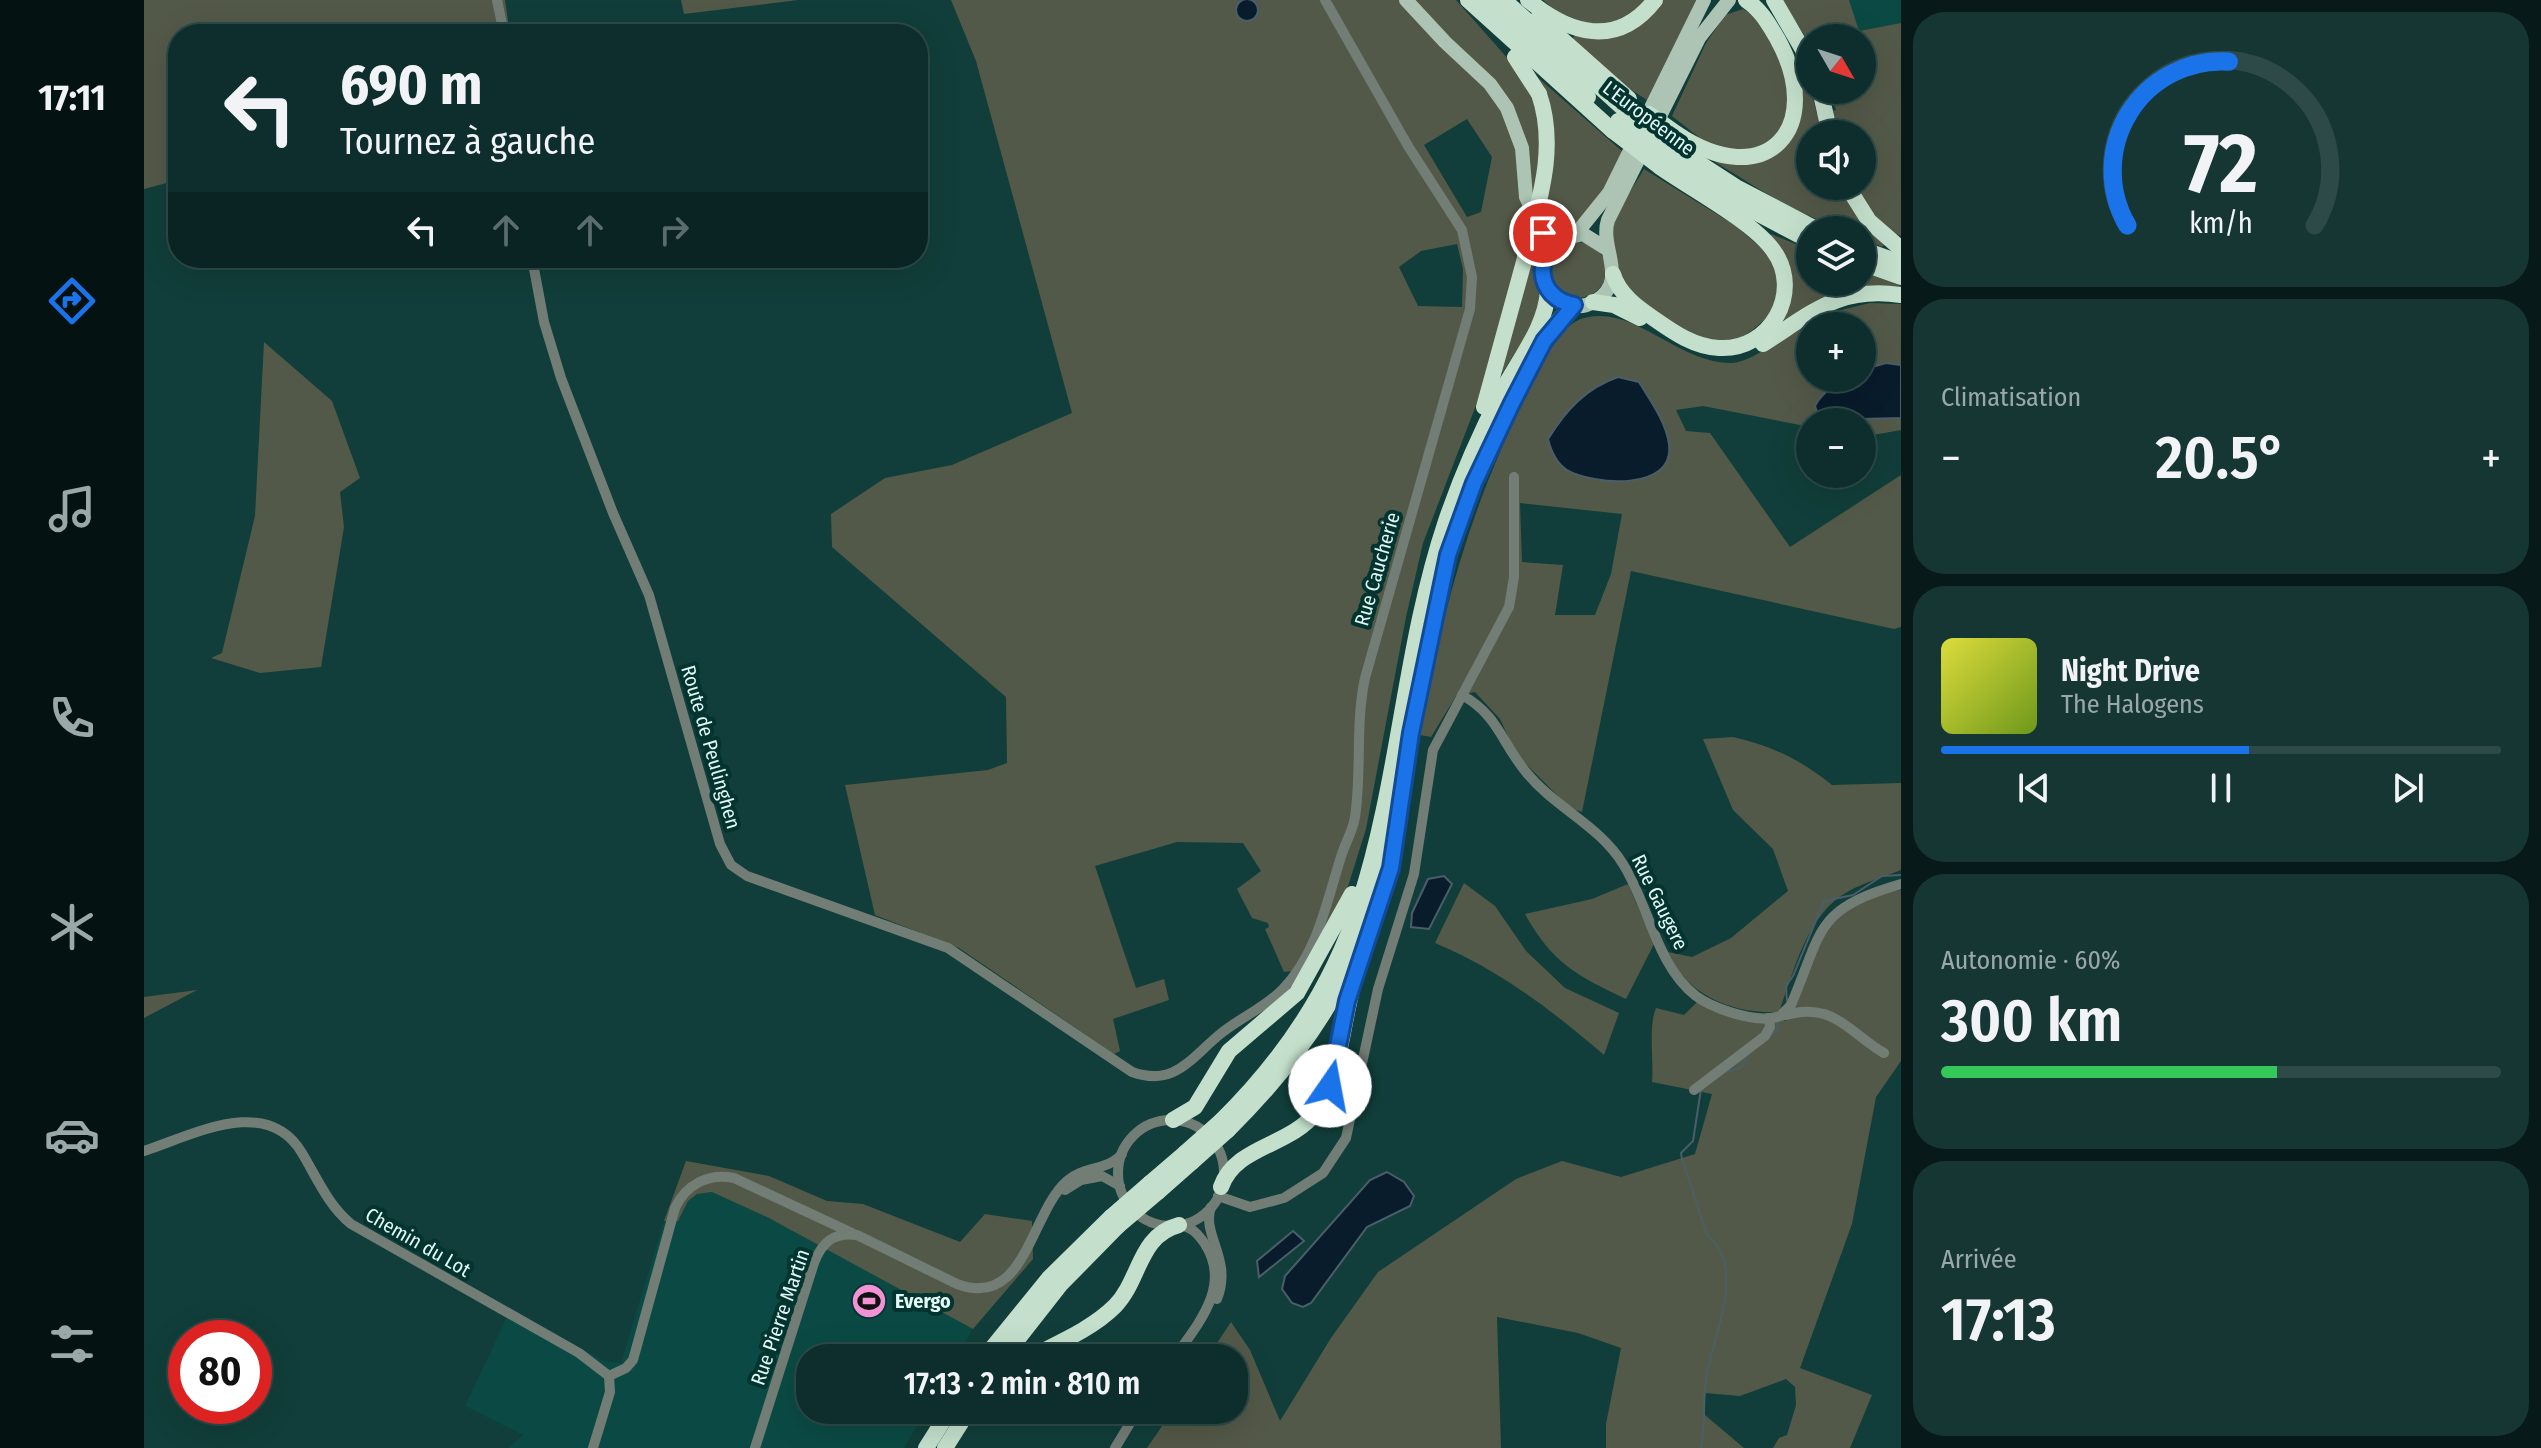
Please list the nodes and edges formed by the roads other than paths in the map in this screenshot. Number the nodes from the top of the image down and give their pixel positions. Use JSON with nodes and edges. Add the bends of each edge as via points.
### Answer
{"nodes":[{"id":1,"x":497,"y":0,"type":"edge"},
{"id":2,"x":1325,"y":0,"type":"edge"},
{"id":3,"x":1406,"y":0,"type":"edge"},
{"id":4,"x":1465,"y":0,"type":"edge"},
{"id":5,"x":1484,"y":0,"type":"edge"},
{"id":6,"x":1504,"y":0,"type":"edge"},
{"id":7,"x":1520,"y":0,"type":"edge"},
{"id":8,"x":1528,"y":0,"type":"edge"},
{"id":9,"x":1655,"y":0,"type":"edge"},
{"id":10,"x":1704,"y":0,"type":"edge"},
{"id":11,"x":1729,"y":0,"type":"edge"},
{"id":12,"x":1746,"y":0,"type":"edge"},
{"id":13,"x":1774,"y":0,"type":"edge"},
{"id":14,"x":502,"y":24,"type":"edge"},
{"id":15,"x":1796,"y":38,"type":"edge"},
{"id":16,"x":1621,"y":115,"type":"junction"},
{"id":17,"x":1668,"y":151,"type":"junction"},
{"id":18,"x":1856,"y":200,"type":"edge"},
{"id":19,"x":1796,"y":218,"type":"edge"},
{"id":20,"x":1537,"y":220,"type":"junction"},
{"id":21,"x":1796,"y":234,"type":"edge"},
{"id":22,"x":1571,"y":235,"type":"junction"},
{"id":23,"x":1607,"y":249,"type":"junction"},
{"id":24,"x":1901,"y":249,"type":"edge"},
{"id":25,"x":1546,"y":252,"type":"junction"},
{"id":26,"x":1876,"y":254,"type":"edge"},
{"id":27,"x":1901,"y":263,"type":"edge"},
{"id":28,"x":534,"y":268,"type":"edge"},
{"id":29,"x":1876,"y":268,"type":"edge"},
{"id":30,"x":1613,"y":274,"type":"junction"},
{"id":31,"x":1901,"y":277,"type":"edge"},
{"id":32,"x":1548,"y":290,"type":"junction"},
{"id":33,"x":1901,"y":295,"type":"edge"},
{"id":34,"x":1593,"y":302,"type":"junction"},
{"id":35,"x":1574,"y":305,"type":"junction"},
{"id":36,"x":1470,"y":459,"type":"junction"},
{"id":37,"x":1514,"y":477,"type":"dead end"},
{"id":38,"x":1462,"y":695,"type":"junction"},
{"id":39,"x":1404,"y":733,"type":"junction"},
{"id":40,"x":1901,"y":884,"type":"edge"},
{"id":41,"x":1782,"y":1015,"type":"junction"},
{"id":42,"x":1769,"y":1018,"type":"junction"},
{"id":43,"x":1884,"y":1053,"type":"dead end"},
{"id":44,"x":1127,"y":1069,"type":"joint"},
{"id":45,"x":1694,"y":1090,"type":"dead end"},
{"id":46,"x":1173,"y":1120,"type":"junction"},
{"id":47,"x":144,"y":1151,"type":"edge"},
{"id":48,"x":1122,"y":1154,"type":"junction"},
{"id":49,"x":1120,"y":1186,"type":"junction"},
{"id":50,"x":1217,"y":1196,"type":"junction"},
{"id":51,"x":1052,"y":1202,"type":"junction"},
{"id":52,"x":817,"y":1219,"type":"junction"},
{"id":53,"x":1115,"y":1222,"type":"junction"},
{"id":54,"x":1179,"y":1225,"type":"junction"},
{"id":55,"x":857,"y":1235,"type":"junction"},
{"id":56,"x":820,"y":1249,"type":"junction"},
{"id":57,"x":1201,"y":1320,"type":"junction"},
{"id":58,"x":995,"y":1344,"type":"edge"},
{"id":59,"x":1014,"y":1344,"type":"edge"},
{"id":60,"x":1053,"y":1344,"type":"edge"},
{"id":61,"x":1184,"y":1344,"type":"edge"},
{"id":62,"x":609,"y":1376,"type":"junction"},
{"id":63,"x":951,"y":1424,"type":"edge"},
{"id":64,"x":957,"y":1424,"type":"edge"},
{"id":65,"x":1130,"y":1424,"type":"edge"},
{"id":66,"x":593,"y":1448,"type":"edge"},
{"id":67,"x":755,"y":1448,"type":"edge"},
{"id":68,"x":926,"y":1448,"type":"edge"},
{"id":69,"x":945,"y":1448,"type":"edge"},
{"id":70,"x":1115,"y":1448,"type":"edge"}],
"edges":[{"from":1,"to":14,"type":"street"},
{"from":2,"to":44,"type":"street","name":"Rue Caucherie","via":[[1462,230],[1472,277],[1470,309],[1368,668],[1359,718],[1355,819],[1320,927],[1284,988],[1220,1033],[1186,1066],[1164,1077]]},
{"from":3,"to":20,"type":"main road","via":[[1505,104],[1517,130],[1526,197]]},
{"from":4,"to":16,"type":"highway","via":[[1556,84]]},
{"from":4,"to":36,"type":"highway","bridge":true,"via":[[1516,58],[1539,94],[1548,153],[1503,348]]},
{"from":5,"to":16,"type":"highway","name":"L'Européenne"},
{"from":6,"to":16,"type":"highway","name":"L'Européenne"},
{"from":7,"to":16,"type":"highway"},
{"from":8,"to":9,"type":"highway","via":[[1563,26],[1588,32],[1630,22]]},
{"from":10,"to":22,"type":"main road","via":[[1609,193]]},
{"from":11,"to":23,"type":"main road","via":[[1699,38],[1620,195],[1606,227]]},
{"from":12,"to":17,"type":"highway","via":[[1767,21],[1792,73],[1795,103],[1788,129],[1770,149],[1745,158]]},
{"from":13,"to":15,"type":"highway"},
{"from":16,"to":17,"type":"highway","name":"L'Européenne","bridge":true},
{"from":16,"to":17,"type":"highway","bridge":true},
{"from":17,"to":19,"type":"highway","name":"L'Européenne"},
{"from":17,"to":21,"type":"highway","name":"L'Européenne","via":[[1728,198]]},
{"from":17,"to":30,"type":"highway","via":[[1771,247],[1784,277],[1779,313],[1750,342],[1733,348],[1702,346],[1642,310]]},
{"from":18,"to":24,"type":"highway","via":[[1869,221]]},
{"from":20,"to":22,"type":"main road","via":[[1551,231]]},
{"from":20,"to":25,"type":"main road"},
{"from":22,"to":23,"type":"main road","via":[[1593,238]]},
{"from":22,"to":25,"type":"main road"},
{"from":23,"to":30,"type":"main road"},
{"from":25,"to":32,"type":"main road","via":[[1542,271]]},
{"from":26,"to":27,"type":"highway"},
{"from":28,"to":44,"type":"street","name":"Route de Peulinghen","via":[[557,364],[649,595],[728,861],[758,880],[942,945]]},
{"from":29,"to":31,"type":"highway"},
{"from":30,"to":34,"type":"main road","via":[[1606,292]]},
{"from":32,"to":35,"type":"main road"},
{"from":32,"to":36,"type":"highway","via":[[1542,320]]},
{"from":33,"to":34,"type":"highway","via":[[1840,298],[1755,349],[1722,356],[1682,345],[1619,306]]},
{"from":34,"to":35,"type":"main road"},
{"from":35,"to":39,"type":"highway","via":[[1535,357],[1463,512]]},
{"from":36,"to":39,"type":"highway","via":[[1426,587]]},
{"from":37,"to":38,"type":"street","via":[[1509,607]]},
{"from":38,"to":42,"type":"street","name":"Rue Gaugere","via":[[1497,722],[1536,783],[1617,855],[1674,971],[1689,989],[1711,1005]]},
{"from":38,"to":50,"type":"street","via":[[1430,762],[1414,874],[1378,989],[1341,1148],[1314,1181],[1274,1203],[1243,1206]]},
{"from":39,"to":46,"type":"highway","via":[[1356,885],[1312,972],[1281,1011],[1229,1051],[1195,1107]]},
{"from":39,"to":50,"type":"highway","via":[[1387,885],[1347,1001],[1326,1095],[1297,1131],[1231,1166]]},
{"from":39,"to":53,"type":"highway","bridge":true,"via":[[1372,859],[1343,944],[1288,1044],[1225,1125]]},
{"from":40,"to":41,"type":"street","via":[[1837,910],[1823,925],[1791,1005]]},
{"from":41,"to":42,"type":"street","name":"Rue Gaugere"},
{"from":41,"to":43,"type":"street","name":"Rue Gaugere","via":[[1804,1009],[1825,1014]]},
{"from":42,"to":45,"type":"street","via":[[1765,1036]]},
{"from":46,"to":48,"type":"street","via":[[1142,1129]]},
{"from":46,"to":50,"type":"street","via":[[1195,1126],[1212,1140],[1223,1164]]},
{"from":47,"to":62,"type":"street","name":"Chemin du Lot","via":[[235,1122],[274,1127],[299,1148],[331,1204],[351,1224],[579,1353]]},
{"from":48,"to":49,"type":"street"},
{"from":48,"to":51,"type":"street","via":[[1072,1177]]},
{"from":49,"to":51,"type":"street","via":[[1108,1177],[1088,1178]]},
{"from":49,"to":54,"type":"street","via":[[1142,1217]]},
{"from":50,"to":54,"type":"street","via":[[1194,1220]]},
{"from":50,"to":57,"type":"street","via":[[1208,1216],[1222,1259],[1222,1285]]},
{"from":51,"to":55,"type":"street","via":[[1015,1270],[989,1287],[957,1284]]},
{"from":52,"to":55,"type":"street"},
{"from":52,"to":56,"type":"street","via":[[823,1231]]},
{"from":52,"to":62,"type":"street","via":[[734,1178],[715,1177],[690,1188],[673,1213],[634,1357]]},
{"from":53,"to":58,"type":"highway","via":[[1049,1278]]},
{"from":53,"to":59,"type":"highway"},
{"from":54,"to":57,"type":"street","via":[[1198,1235],[1215,1266],[1213,1292]]},
{"from":54,"to":60,"type":"highway","via":[[1150,1242],[1127,1291],[1110,1311]]},
{"from":55,"to":56,"type":"street","name":"Rue Pierre Martin","via":[[835,1236]]},
{"from":56,"to":67,"type":"street","name":"Rue Pierre Martin"},
{"from":57,"to":61,"type":"street"},
{"from":62,"to":66,"type":"street","via":[[610,1392]]},
{"from":63,"to":68,"type":"highway"},
{"from":64,"to":69,"type":"highway"},
{"from":65,"to":70,"type":"street"}]}
